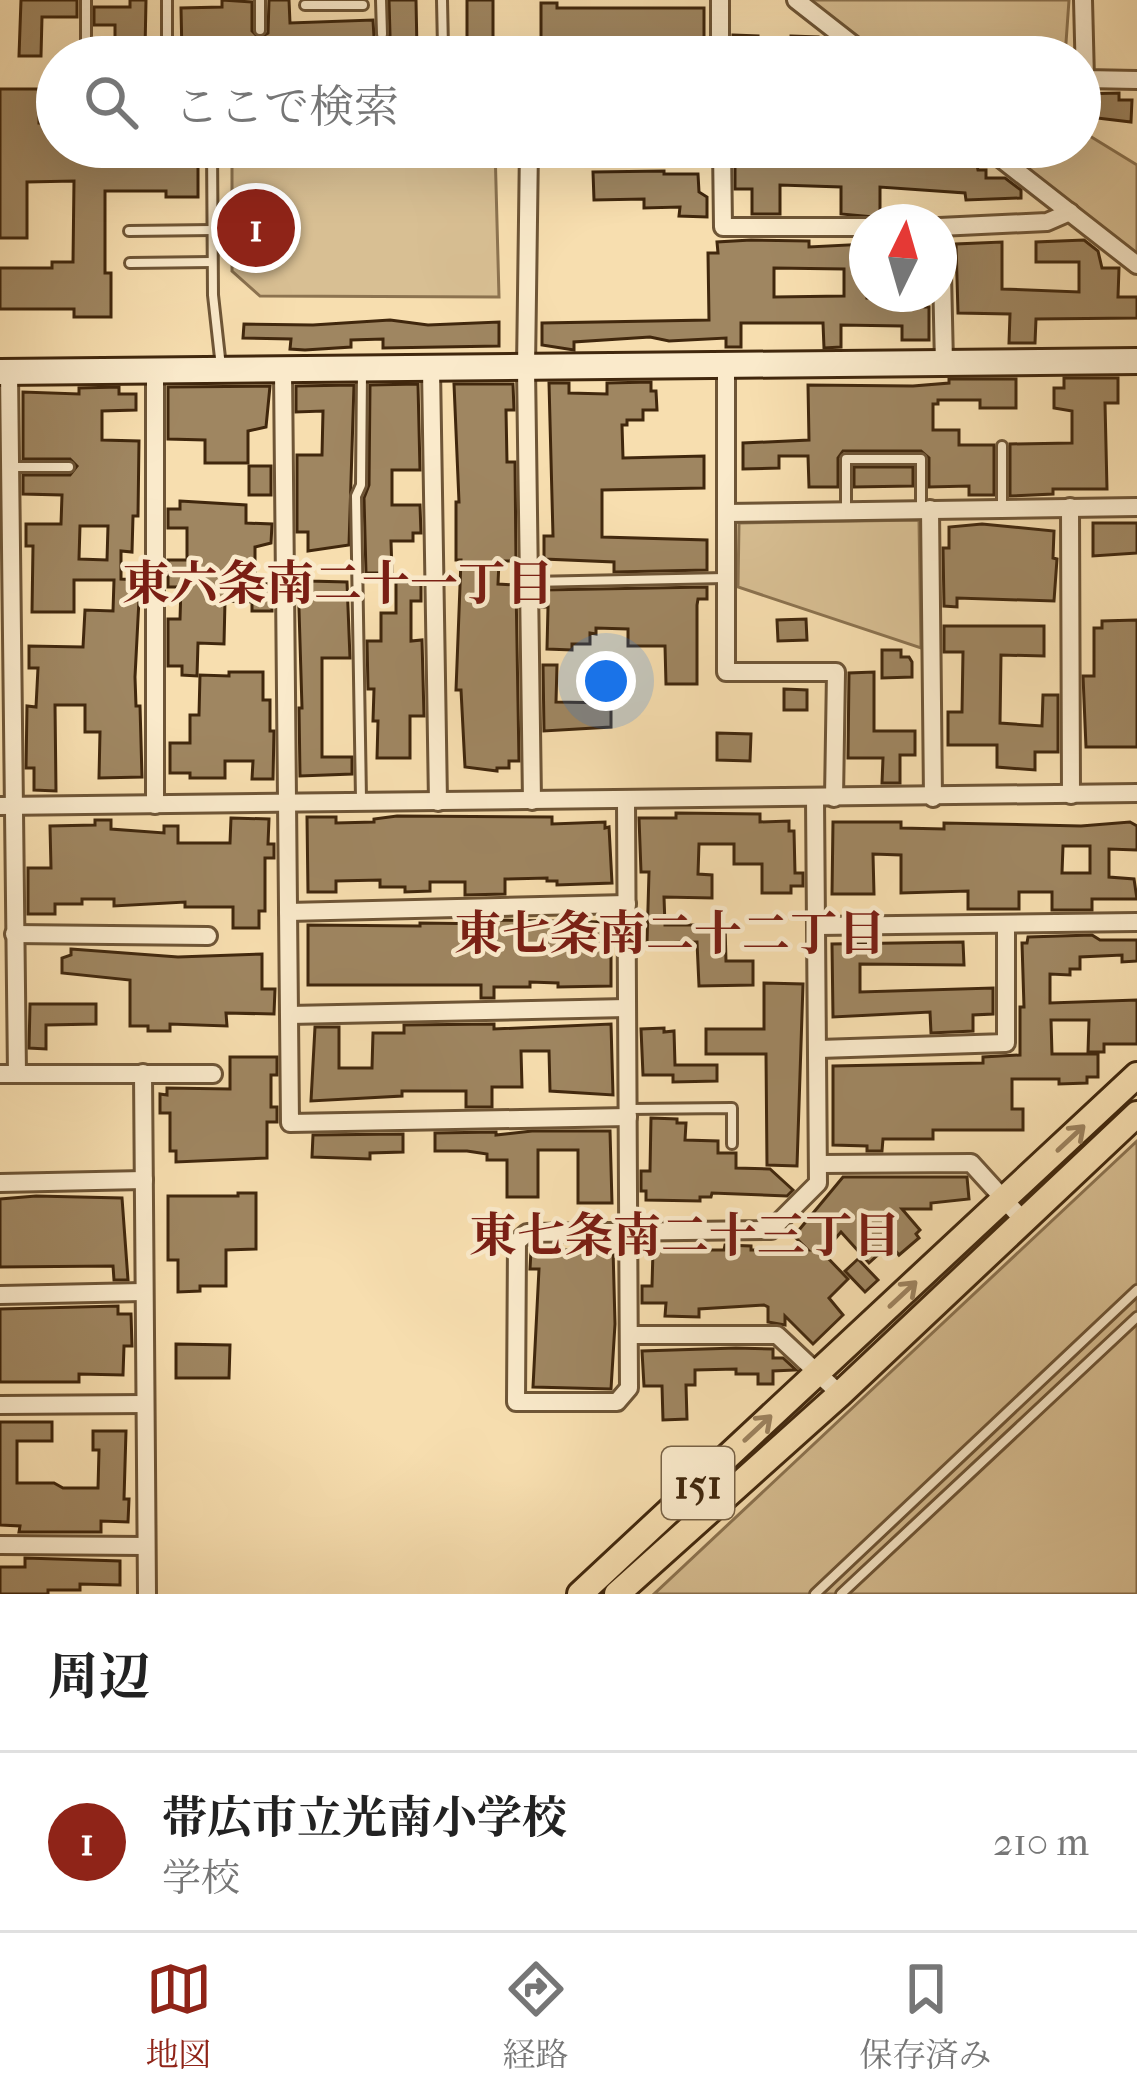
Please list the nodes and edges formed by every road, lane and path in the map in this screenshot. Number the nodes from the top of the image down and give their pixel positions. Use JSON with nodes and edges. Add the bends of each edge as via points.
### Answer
{"nodes":[{"id":1,"x":86,"y":0,"type":"edge"},
{"id":2,"x":167,"y":0,"type":"edge"},
{"id":3,"x":260,"y":0,"type":"edge"},
{"id":4,"x":381,"y":0,"type":"edge"},
{"id":5,"x":442,"y":0,"type":"edge"},
{"id":6,"x":720,"y":0,"type":"edge"},
{"id":7,"x":796,"y":0,"type":"edge"},
{"id":8,"x":1083,"y":0,"type":"edge"},
{"id":9,"x":333,"y":3,"type":"edge"},
{"id":10,"x":304,"y":5,"type":"dead end"},
{"id":11,"x":363,"y":5,"type":"dead end"},
{"id":12,"x":260,"y":30,"type":"dead end"},
{"id":13,"x":382,"y":34,"type":"dead end"},
{"id":14,"x":86,"y":36,"type":"edge"},
{"id":15,"x":167,"y":36,"type":"edge"},
{"id":16,"x":443,"y":36,"type":"edge"},
{"id":17,"x":720,"y":36,"type":"edge"},
{"id":18,"x":842,"y":36,"type":"edge"},
{"id":19,"x":1084,"y":36,"type":"edge"},
{"id":20,"x":1101,"y":79,"type":"edge"},
{"id":21,"x":1137,"y":80,"type":"edge"},
{"id":22,"x":212,"y":168,"type":"edge"},
{"id":23,"x":529,"y":168,"type":"edge"},
{"id":24,"x":722,"y":168,"type":"edge"},
{"id":25,"x":1013,"y":168,"type":"edge"},
{"id":26,"x":1070,"y":212,"type":"junction"},
{"id":27,"x":957,"y":226,"type":"edge"},
{"id":28,"x":849,"y":227,"type":"edge"},
{"id":29,"x":213,"y":230,"type":"junction"},
{"id":30,"x":128,"y":231,"type":"dead end"},
{"id":31,"x":130,"y":262,"type":"dead end"},
{"id":32,"x":213,"y":262,"type":"junction"},
{"id":33,"x":1137,"y":265,"type":"edge"},
{"id":34,"x":942,"y":312,"type":"edge"},
{"id":35,"x":1137,"y":361,"type":"edge"},
{"id":36,"x":944,"y":364,"type":"junction"},
{"id":37,"x":726,"y":366,"type":"junction"},
{"id":38,"x":526,"y":368,"type":"junction"},
{"id":39,"x":431,"y":369,"type":"junction"},
{"id":40,"x":155,"y":370,"type":"junction"},
{"id":41,"x":283,"y":370,"type":"junction"},
{"id":42,"x":362,"y":370,"type":"junction"},
{"id":43,"x":222,"y":371,"type":"junction"},
{"id":44,"x":4,"y":372,"type":"edge"},
{"id":45,"x":1002,"y":446,"type":"dead end"},
{"id":46,"x":9,"y":466,"type":"junction"},
{"id":47,"x":69,"y":467,"type":"dead end"},
{"id":48,"x":1070,"y":507,"type":"junction"},
{"id":49,"x":1137,"y":507,"type":"edge"},
{"id":50,"x":1002,"y":508,"type":"junction"},
{"id":51,"x":925,"y":509,"type":"junction"},
{"id":52,"x":846,"y":511,"type":"junction"},
{"id":53,"x":725,"y":513,"type":"junction"},
{"id":54,"x":726,"y":578,"type":"junction"},
{"id":55,"x":530,"y":582,"type":"junction"},
{"id":56,"x":5,"y":588,"type":"edge"},
{"id":57,"x":1137,"y":793,"type":"edge"},
{"id":58,"x":1071,"y":795,"type":"junction"},
{"id":59,"x":815,"y":798,"type":"junction"},
{"id":60,"x":835,"y":798,"type":"junction"},
{"id":61,"x":933,"y":798,"type":"junction"},
{"id":62,"x":532,"y":801,"type":"junction"},
{"id":63,"x":626,"y":801,"type":"junction"},
{"id":64,"x":438,"y":802,"type":"junction"},
{"id":65,"x":362,"y":803,"type":"junction"},
{"id":66,"x":286,"y":804,"type":"junction"},
{"id":67,"x":155,"y":805,"type":"junction"},
{"id":68,"x":6,"y":806,"type":"edge"},
{"id":69,"x":626,"y":904,"type":"junction"},
{"id":70,"x":288,"y":913,"type":"junction"},
{"id":71,"x":1137,"y":922,"type":"edge"},
{"id":72,"x":1006,"y":924,"type":"junction"},
{"id":73,"x":817,"y":926,"type":"junction"},
{"id":74,"x":14,"y":934,"type":"junction"},
{"id":75,"x":208,"y":936,"type":"dead end"},
{"id":76,"x":627,"y":1008,"type":"junction"},
{"id":77,"x":290,"y":1015,"type":"junction"},
{"id":78,"x":819,"y":1049,"type":"junction"},
{"id":79,"x":143,"y":1073,"type":"junction"},
{"id":80,"x":8,"y":1074,"type":"edge"},
{"id":81,"x":213,"y":1074,"type":"dead end"},
{"id":82,"x":1137,"y":1075,"type":"edge"},
{"id":83,"x":628,"y":1113,"type":"junction"},
{"id":84,"x":1137,"y":1114,"type":"edge"},
{"id":85,"x":732,"y":1144,"type":"dead end"},
{"id":86,"x":820,"y":1164,"type":"junction"},
{"id":87,"x":144,"y":1180,"type":"junction"},
{"id":88,"x":0,"y":1183,"type":"edge"},
{"id":89,"x":1006,"y":1200,"type":"junction"},
{"id":90,"x":1023,"y":1220,"type":"junction"},
{"id":91,"x":628,"y":1232,"type":"junction"},
{"id":92,"x":1137,"y":1290,"type":"edge"},
{"id":93,"x":143,"y":1292,"type":"junction"},
{"id":94,"x":0,"y":1294,"type":"edge"},
{"id":95,"x":1137,"y":1317,"type":"edge"},
{"id":96,"x":629,"y":1335,"type":"junction"},
{"id":97,"x":817,"y":1373,"type":"junction"},
{"id":98,"x":840,"y":1394,"type":"junction"},
{"id":99,"x":146,"y":1404,"type":"junction"},
{"id":100,"x":0,"y":1405,"type":"edge"},
{"id":101,"x":0,"y":1545,"type":"edge"},
{"id":102,"x":146,"y":1546,"type":"junction"},
{"id":103,"x":147,"y":1594,"type":"edge"},
{"id":104,"x":580,"y":1594,"type":"edge"},
{"id":105,"x":616,"y":1594,"type":"edge"},
{"id":106,"x":814,"y":1594,"type":"edge"},
{"id":107,"x":841,"y":1594,"type":"edge"}],
"edges":[{"from":1,"to":14,"type":"lane"},
{"from":2,"to":15,"type":"lane"},
{"from":3,"to":12,"type":"lane"},
{"from":4,"to":13,"type":"lane"},
{"from":5,"to":16,"type":"lane"},
{"from":6,"to":17,"type":"street"},
{"from":7,"to":18,"type":"street"},
{"from":8,"to":19,"type":"street"},
{"from":9,"to":10,"type":"lane"},
{"from":9,"to":11,"type":"lane"},
{"from":20,"to":21,"type":"street"},
{"from":22,"to":29,"type":"lane"},
{"from":23,"to":38,"type":"street"},
{"from":24,"to":28,"type":"street","via":[[723,227]]},
{"from":25,"to":26,"type":"street"},
{"from":26,"to":27,"type":"street","via":[[1048,222]]},
{"from":26,"to":33,"type":"street"},
{"from":29,"to":30,"type":"lane"},
{"from":29,"to":32,"type":"lane"},
{"from":31,"to":32,"type":"lane"},
{"from":32,"to":43,"type":"lane"},
{"from":34,"to":36,"type":"street"},
{"from":35,"to":36,"type":"street"},
{"from":36,"to":37,"type":"street"},
{"from":37,"to":38,"type":"street"},
{"from":37,"to":53,"type":"street"},
{"from":38,"to":39,"type":"street"},
{"from":38,"to":55,"type":"street"},
{"from":39,"to":42,"type":"street"},
{"from":39,"to":64,"type":"street"},
{"from":40,"to":43,"type":"street"},
{"from":40,"to":44,"type":"street"},
{"from":40,"to":67,"type":"street"},
{"from":41,"to":42,"type":"street"},
{"from":41,"to":43,"type":"street"},
{"from":41,"to":66,"type":"street"},
{"from":42,"to":65,"type":"lane"},
{"from":44,"to":46,"type":"street"},
{"from":45,"to":50,"type":"lane"},
{"from":46,"to":47,"type":"lane"},
{"from":46,"to":56,"type":"street"},
{"from":48,"to":49,"type":"street"},
{"from":48,"to":50,"type":"street"},
{"from":48,"to":58,"type":"street"},
{"from":50,"to":51,"type":"street"},
{"from":51,"to":52,"type":"street"},
{"from":51,"to":52,"type":"lane","via":[[921,459],[846,459]]},
{"from":51,"to":61,"type":"street"},
{"from":52,"to":53,"type":"street"},
{"from":53,"to":54,"type":"street"},
{"from":54,"to":55,"type":"lane"},
{"from":54,"to":60,"type":"street","via":[[725,672],[836,672]]},
{"from":55,"to":62,"type":"street"},
{"from":56,"to":68,"type":"street"},
{"from":57,"to":58,"type":"street"},
{"from":58,"to":61,"type":"street"},
{"from":59,"to":60,"type":"street"},
{"from":59,"to":63,"type":"street"},
{"from":59,"to":73,"type":"street"},
{"from":60,"to":61,"type":"street"},
{"from":62,"to":63,"type":"street"},
{"from":62,"to":64,"type":"street"},
{"from":63,"to":69,"type":"street"},
{"from":64,"to":65,"type":"street"},
{"from":65,"to":66,"type":"street"},
{"from":66,"to":67,"type":"street"},
{"from":66,"to":70,"type":"street"},
{"from":67,"to":68,"type":"street"},
{"from":68,"to":74,"type":"street"},
{"from":69,"to":70,"type":"street"},
{"from":69,"to":76,"type":"street"},
{"from":70,"to":77,"type":"street"},
{"from":71,"to":72,"type":"street"},
{"from":72,"to":73,"type":"street"},
{"from":72,"to":78,"type":"street","via":[[1006,1042]]},
{"from":73,"to":78,"type":"street"},
{"from":74,"to":75,"type":"street"},
{"from":74,"to":80,"type":"street"},
{"from":76,"to":77,"type":"street"},
{"from":76,"to":83,"type":"street"},
{"from":77,"to":83,"type":"street","via":[[290,1123]]},
{"from":78,"to":86,"type":"street"},
{"from":79,"to":80,"type":"street"},
{"from":79,"to":81,"type":"street"},
{"from":79,"to":87,"type":"street"},
{"from":89,"to":82,"type":"main road","number":"151","one_way":true},
{"from":83,"to":85,"type":"lane","via":[[732,1108]]},
{"from":83,"to":91,"type":"street"},
{"from":84,"to":90,"type":"main road","number":"151"},
{"from":86,"to":89,"type":"street","via":[[971,1163]]},
{"from":86,"to":91,"type":"street","via":[[818,1183],[771,1230]]},
{"from":87,"to":88,"type":"street"},
{"from":87,"to":93,"type":"street"},
{"from":89,"to":90,"type":"street"},
{"from":97,"to":89,"type":"main road","number":"151","one_way":true},
{"from":90,"to":98,"type":"main road","number":"151"},
{"from":91,"to":96,"type":"street"},
{"from":91,"to":96,"type":"street","via":[[527,1233],[517,1242],[516,1402],[617,1402],[628,1388]]},
{"from":92,"to":106,"type":"lane"},
{"from":93,"to":94,"type":"street"},
{"from":93,"to":99,"type":"street"},
{"from":95,"to":107,"type":"lane"},
{"from":96,"to":97,"type":"street","via":[[776,1335]]},
{"from":97,"to":98,"type":"street"},
{"from":104,"to":97,"type":"main road","number":"151","one_way":true},
{"from":98,"to":105,"type":"main road","number":"151"},
{"from":99,"to":100,"type":"street"},
{"from":99,"to":102,"type":"street"},
{"from":101,"to":102,"type":"street"},
{"from":102,"to":103,"type":"street"}]}
